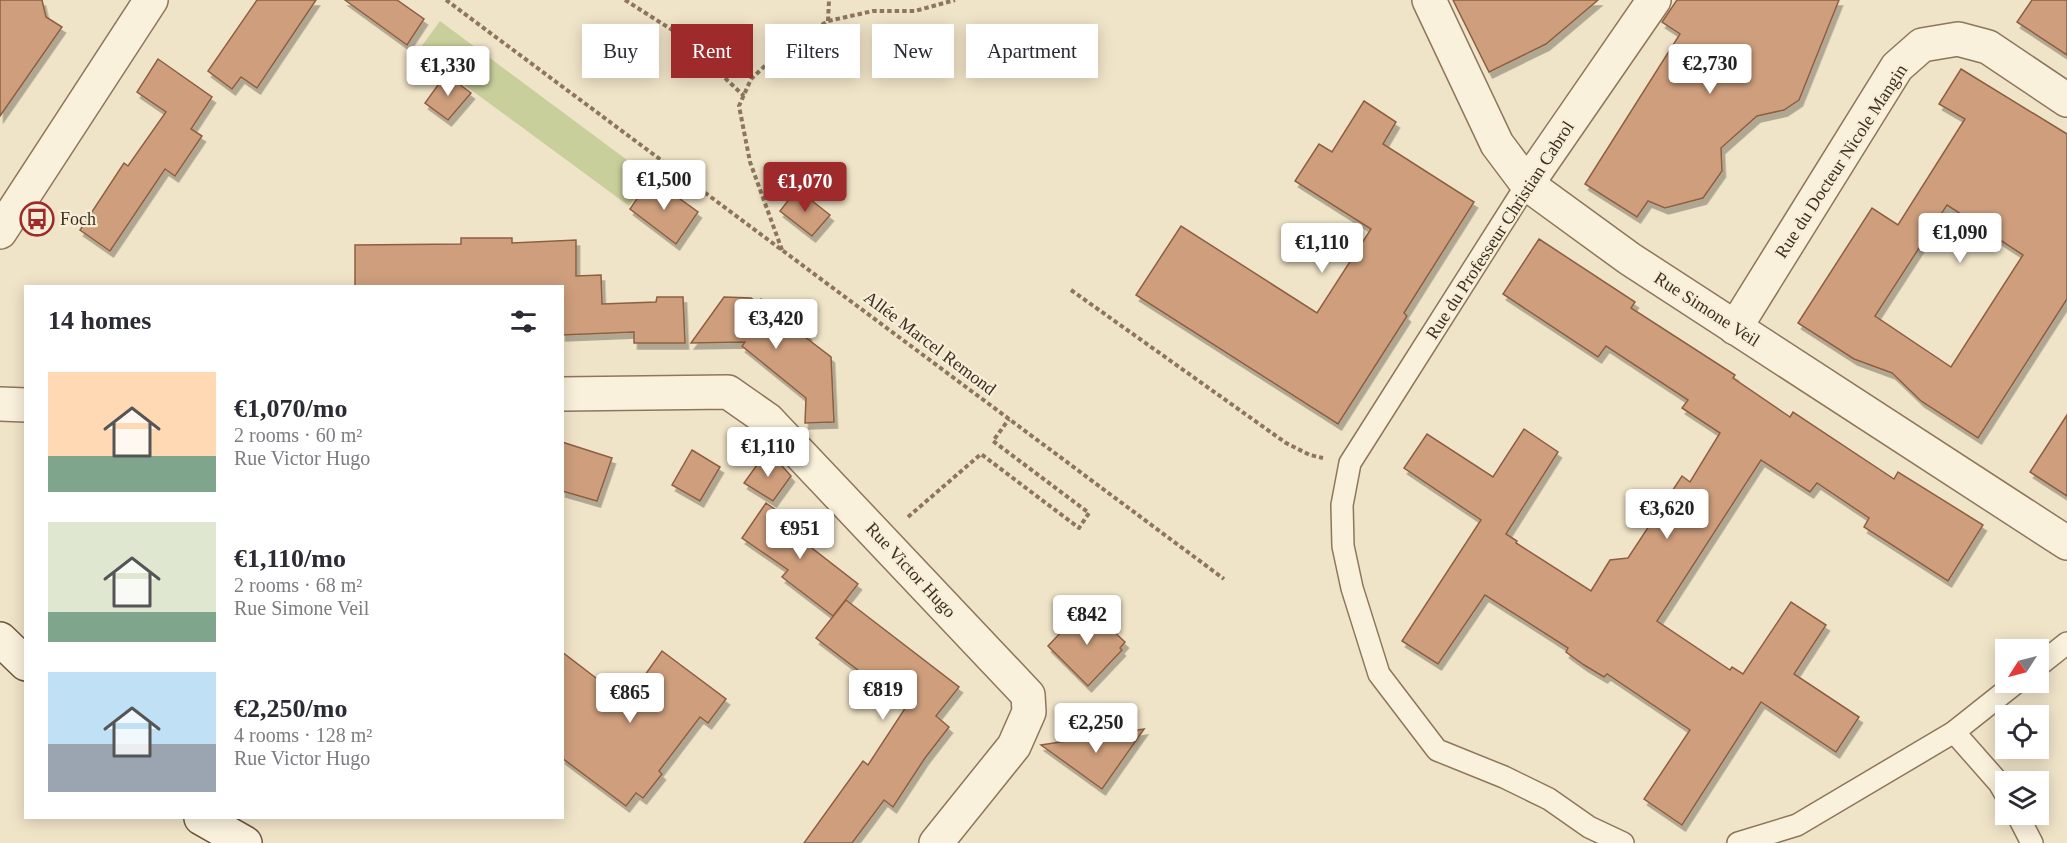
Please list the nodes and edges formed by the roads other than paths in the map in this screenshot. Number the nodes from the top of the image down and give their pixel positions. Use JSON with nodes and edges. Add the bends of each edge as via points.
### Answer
{"nodes":[{"id":1,"x":152,"y":0,"type":"edge"},
{"id":2,"x":1429,"y":0,"type":"edge"},
{"id":3,"x":1654,"y":0,"type":"edge"},
{"id":4,"x":2067,"y":100,"type":"edge"},
{"id":5,"x":1527,"y":184,"type":"junction"},
{"id":6,"x":0,"y":232,"type":"edge"},
{"id":7,"x":1736,"y":328,"type":"junction"},
{"id":8,"x":564,"y":394,"type":"edge"},
{"id":9,"x":0,"y":404,"type":"edge"},
{"id":10,"x":24,"y":405,"type":"edge"},
{"id":11,"x":2067,"y":543,"type":"edge"},
{"id":12,"x":0,"y":639,"type":"edge"},
{"id":13,"x":2067,"y":643,"type":"edge"},
{"id":14,"x":2049,"y":657,"type":"edge"},
{"id":15,"x":24,"y":662,"type":"edge"},
{"id":16,"x":2003,"y":693,"type":"edge"},
{"id":17,"x":1954,"y":732,"type":"junction"},
{"id":18,"x":1995,"y":778,"type":"edge"},
{"id":19,"x":203,"y":819,"type":"edge"},
{"id":20,"x":2023,"y":825,"type":"edge"},
{"id":21,"x":244,"y":843,"type":"edge"},
{"id":22,"x":936,"y":843,"type":"edge"},
{"id":23,"x":1623,"y":843,"type":"edge"},
{"id":24,"x":1738,"y":843,"type":"edge"},
{"id":25,"x":2032,"y":843,"type":"edge"}],
"edges":[{"from":1,"to":6,"type":"street"},
{"from":2,"to":5,"type":"street","name":"Rue Simone Veil","via":[[1497,144]]},
{"from":3,"to":5,"type":"street","name":"Rue du Professeur Christian Cabrol"},
{"from":4,"to":7,"type":"street","name":"Rue du Docteur Nicole Mangin","via":[[1988,47],[1958,39],[1922,45],[1897,67]]},
{"from":5,"to":7,"type":"street","name":"Rue Simone Veil","via":[[1630,259]]},
{"from":5,"to":23,"type":"lane","name":"Rue du Professeur Christian Cabrol","via":[[1350,463],[1342,505],[1342,546],[1379,674],[1437,750],[1549,799],[1589,827]]},
{"from":7,"to":11,"type":"street","name":"Rue Simone Veil"},
{"from":8,"to":22,"type":"street","name":"Rue Victor Hugo","via":[[728,392],[768,420],[1028,695],[1029,712],[1014,746]]},
{"from":9,"to":10,"type":"street"},
{"from":12,"to":15,"type":"street"},
{"from":13,"to":14,"type":"lane"},
{"from":16,"to":17,"type":"lane"},
{"from":17,"to":18,"type":"lane"},
{"from":17,"to":24,"type":"lane","via":[[1797,825]]},
{"from":19,"to":21,"type":"street"},
{"from":20,"to":25,"type":"lane"}]}
